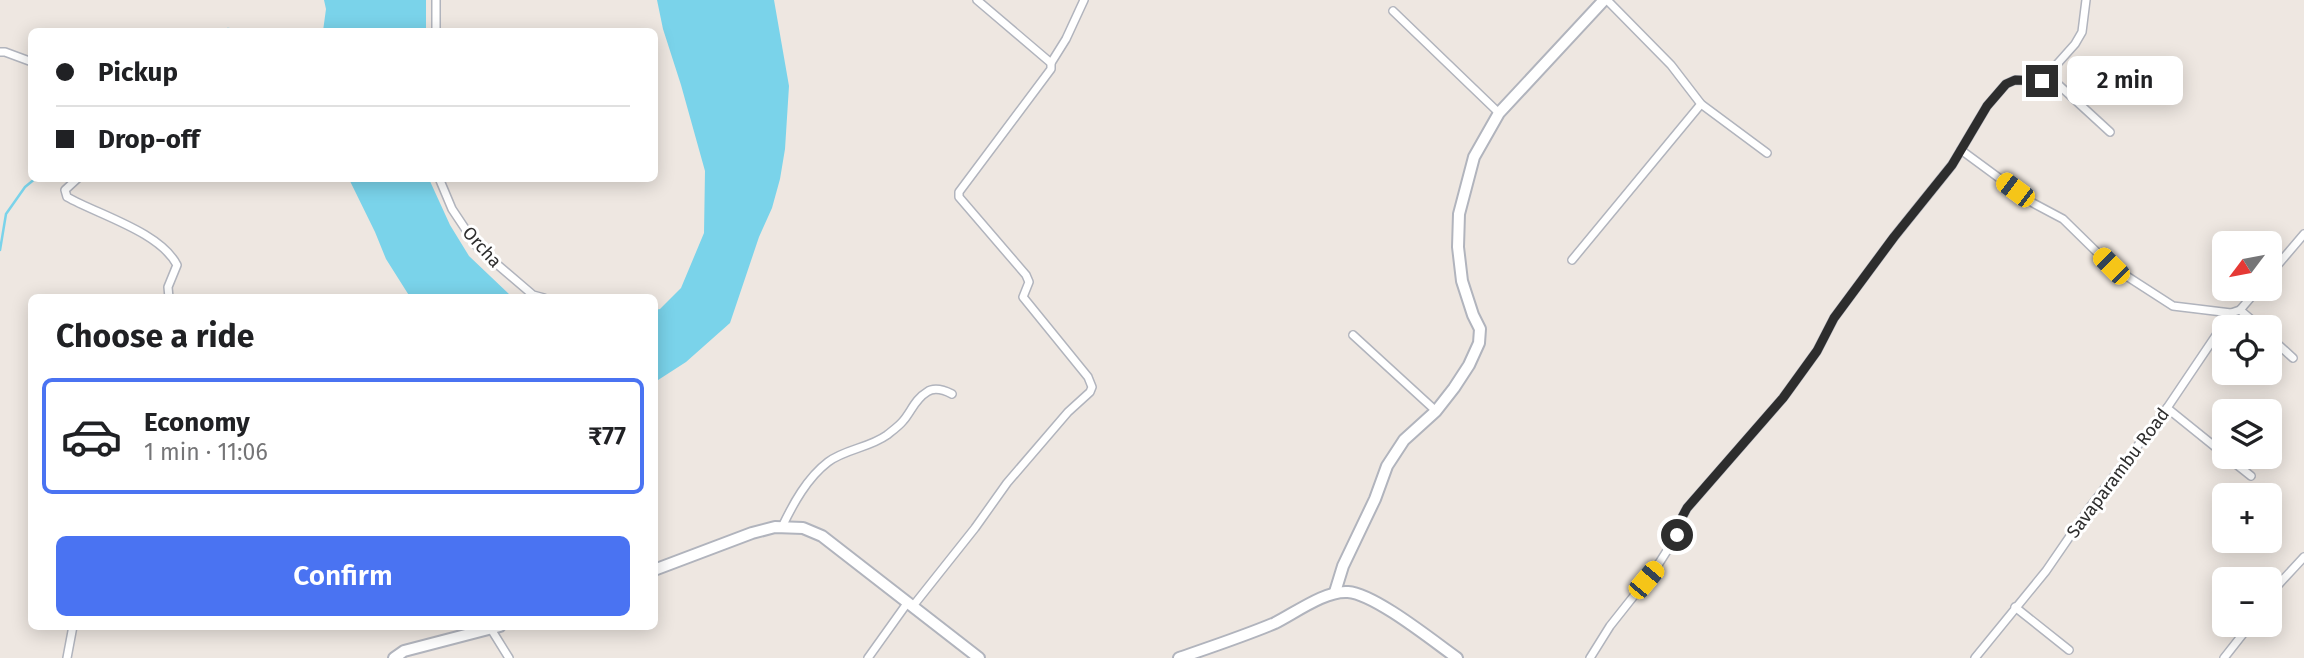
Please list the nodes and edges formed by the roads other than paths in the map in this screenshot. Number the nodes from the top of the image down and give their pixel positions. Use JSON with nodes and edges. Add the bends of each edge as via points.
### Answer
{"nodes":[{"id":1,"x":436,"y":0,"type":"edge"},
{"id":2,"x":977,"y":0,"type":"edge"},
{"id":3,"x":1084,"y":0,"type":"edge"},
{"id":4,"x":1605,"y":0,"type":"edge"},
{"id":5,"x":2086,"y":0,"type":"edge"},
{"id":6,"x":1392,"y":11,"type":"dead end"},
{"id":7,"x":436,"y":28,"type":"edge"},
{"id":8,"x":0,"y":52,"type":"edge"},
{"id":9,"x":28,"y":61,"type":"edge"},
{"id":10,"x":1051,"y":63,"type":"junction"},
{"id":11,"x":2049,"y":76,"type":"junction"},
{"id":12,"x":1701,"y":104,"type":"junction"},
{"id":13,"x":1499,"y":113,"type":"junction"},
{"id":14,"x":2110,"y":132,"type":"dead end"},
{"id":15,"x":1961,"y":150,"type":"junction"},
{"id":16,"x":1767,"y":153,"type":"dead end"},
{"id":17,"x":74,"y":182,"type":"edge"},
{"id":18,"x":441,"y":182,"type":"edge"},
{"id":19,"x":2304,"y":234,"type":"edge"},
{"id":20,"x":1572,"y":260,"type":"dead end"},
{"id":21,"x":2282,"y":260,"type":"edge"},
{"id":22,"x":169,"y":294,"type":"edge"},
{"id":23,"x":532,"y":294,"type":"edge"},
{"id":24,"x":2248,"y":301,"type":"edge"},
{"id":25,"x":2241,"y":310,"type":"junction"},
{"id":26,"x":2231,"y":313,"type":"junction"},
{"id":27,"x":2247,"y":315,"type":"edge"},
{"id":28,"x":1353,"y":335,"type":"dead end"},
{"id":29,"x":2282,"y":348,"type":"edge"},
{"id":30,"x":2293,"y":358,"type":"dead end"},
{"id":31,"x":952,"y":394,"type":"dead end"},
{"id":32,"x":2167,"y":408,"type":"junction"},
{"id":33,"x":1436,"y":411,"type":"junction"},
{"id":34,"x":2212,"y":445,"type":"edge"},
{"id":35,"x":2242,"y":469,"type":"edge"},
{"id":36,"x":2251,"y":476,"type":"dead end"},
{"id":37,"x":782,"y":527,"type":"junction"},
{"id":38,"x":2304,"y":557,"type":"edge"},
{"id":39,"x":658,"y":568,"type":"edge"},
{"id":40,"x":2282,"y":581,"type":"edge"},
{"id":41,"x":1335,"y":592,"type":"junction"},
{"id":42,"x":910,"y":604,"type":"junction"},
{"id":43,"x":2015,"y":607,"type":"junction"},
{"id":44,"x":72,"y":630,"type":"edge"},
{"id":45,"x":496,"y":630,"type":"edge"},
{"id":46,"x":460,"y":631,"type":"edge"},
{"id":47,"x":2241,"y":637,"type":"edge"},
{"id":48,"x":2069,"y":650,"type":"dead end"},
{"id":49,"x":67,"y":658,"type":"edge"},
{"id":50,"x":394,"y":658,"type":"edge"},
{"id":51,"x":509,"y":658,"type":"edge"},
{"id":52,"x":868,"y":658,"type":"edge"},
{"id":53,"x":979,"y":658,"type":"edge"},
{"id":54,"x":1179,"y":658,"type":"edge"},
{"id":55,"x":1457,"y":658,"type":"edge"},
{"id":56,"x":1590,"y":658,"type":"edge"},
{"id":57,"x":1975,"y":658,"type":"edge"},
{"id":58,"x":2224,"y":658,"type":"edge"}],
"edges":[{"from":1,"to":7,"type":"street"},
{"from":2,"to":10,"type":"street"},
{"from":3,"to":10,"type":"street"},
{"from":4,"to":12,"type":"street","via":[[1671,65]]},
{"from":4,"to":13,"type":"main road"},
{"from":5,"to":11,"type":"street","via":[[2082,32]]},
{"from":6,"to":13,"type":"street"},
{"from":8,"to":9,"type":"street"},
{"from":10,"to":42,"type":"street","via":[[1041,84],[959,191],[959,197],[1026,275],[1029,282],[1023,297],[1092,387]]},
{"from":11,"to":14,"type":"street"},
{"from":11,"to":15,"type":"street","via":[[2042,81],[2006,84]]},
{"from":12,"to":16,"type":"street"},
{"from":12,"to":20,"type":"street"},
{"from":13,"to":33,"type":"main road","via":[[1474,157],[1459,214],[1462,281],[1480,329],[1479,343]]},
{"from":15,"to":26,"type":"street","via":[[2033,203],[2063,219],[2111,266],[2173,306]]},
{"from":15,"to":56,"type":"street","via":[[1834,318],[1783,398],[1687,508],[1677,535],[1656,568]]},
{"from":17,"to":22,"type":"street","via":[[65,190],[67,197],[171,252],[177,265]]},
{"from":18,"to":23,"type":"street","name":"Orcha","via":[[478,248]]},
{"from":19,"to":21,"type":"street"},
{"from":24,"to":25,"type":"street"},
{"from":25,"to":26,"type":"street"},
{"from":25,"to":27,"type":"street"},
{"from":26,"to":32,"type":"street","name":"Savaparambu Road"},
{"from":28,"to":33,"type":"street"},
{"from":29,"to":30,"type":"street"},
{"from":31,"to":37,"type":"street","via":[[943,389],[928,391],[889,434],[830,461],[803,490]]},
{"from":32,"to":34,"type":"street"},
{"from":32,"to":43,"type":"street","name":"Savaparambu Road"},
{"from":33,"to":41,"type":"main road","via":[[1404,440],[1387,466]]},
{"from":35,"to":36,"type":"street"},
{"from":37,"to":39,"type":"main road","via":[[752,533]]},
{"from":37,"to":42,"type":"main road","via":[[803,528],[822,536]]},
{"from":38,"to":40,"type":"street"},
{"from":41,"to":54,"type":"main road","via":[[1275,623]]},
{"from":41,"to":55,"type":"main road","via":[[1363,595]]},
{"from":42,"to":52,"type":"street"},
{"from":42,"to":53,"type":"main road"},
{"from":43,"to":48,"type":"street"},
{"from":43,"to":57,"type":"street","name":"Savaparambu Road"},
{"from":44,"to":49,"type":"street"},
{"from":45,"to":51,"type":"street"},
{"from":46,"to":50,"type":"main road"},
{"from":47,"to":58,"type":"street"}]}
